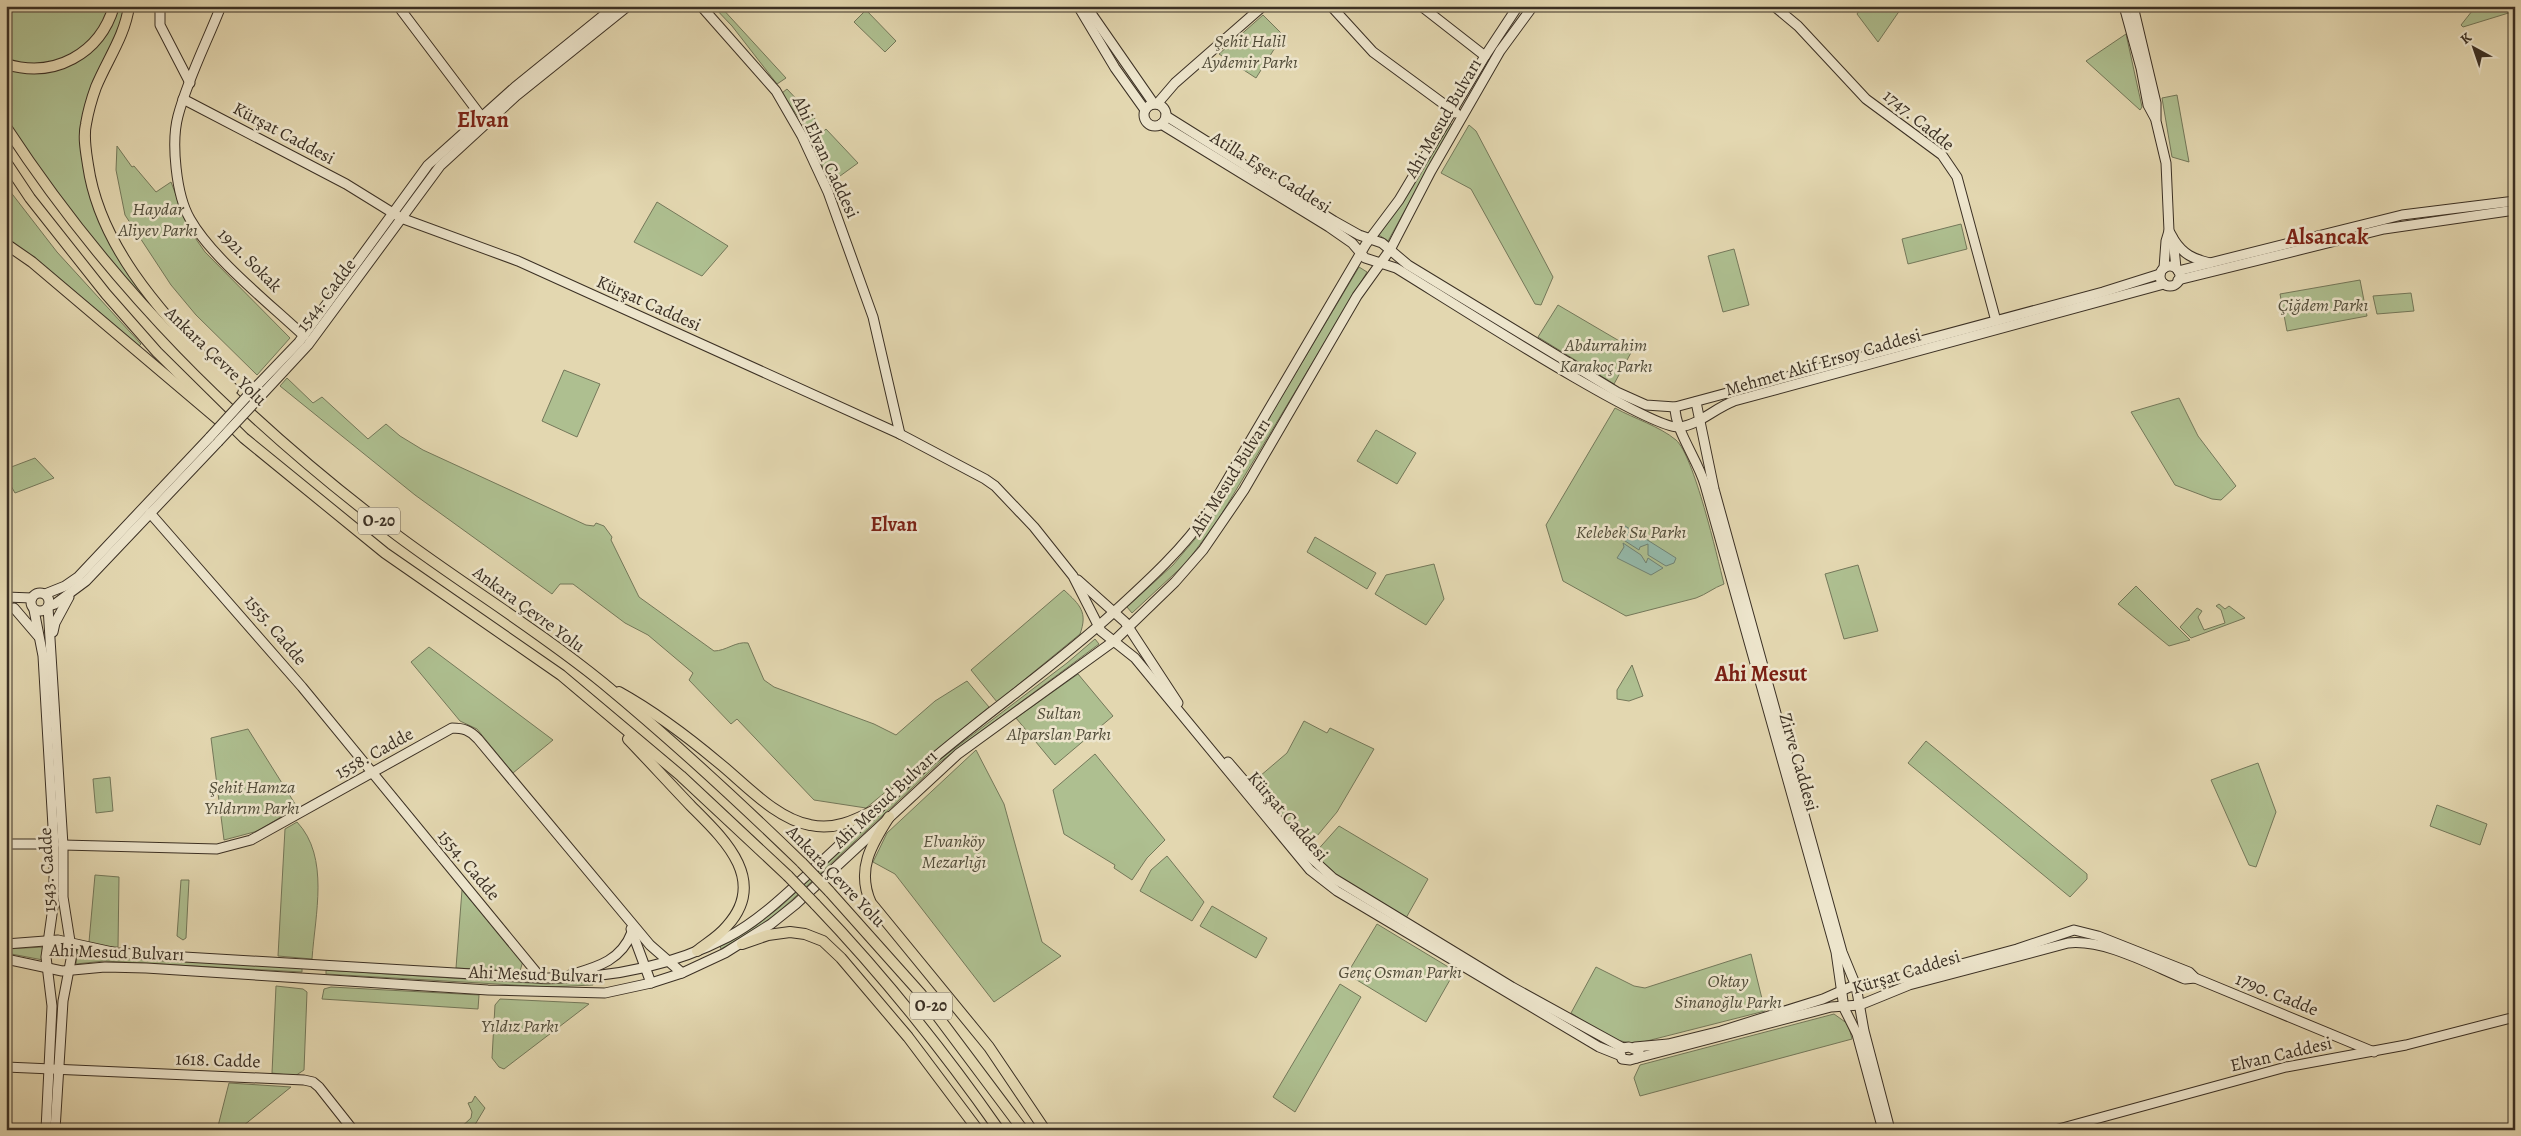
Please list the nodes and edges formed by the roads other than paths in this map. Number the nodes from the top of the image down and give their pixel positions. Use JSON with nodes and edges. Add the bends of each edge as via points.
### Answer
{"nodes":[{"id":1,"x":114,"y":6,"type":"edge"},
{"id":2,"x":129,"y":6,"type":"edge"},
{"id":3,"x":160,"y":6,"type":"edge"},
{"id":4,"x":221,"y":6,"type":"edge"},
{"id":5,"x":398,"y":6,"type":"edge"},
{"id":6,"x":615,"y":6,"type":"edge"},
{"id":7,"x":628,"y":6,"type":"edge"},
{"id":8,"x":701,"y":6,"type":"edge"},
{"id":9,"x":1078,"y":6,"type":"edge"},
{"id":10,"x":1086,"y":6,"type":"edge"},
{"id":11,"x":1263,"y":6,"type":"edge"},
{"id":12,"x":1332,"y":6,"type":"edge"},
{"id":13,"x":1421,"y":6,"type":"edge"},
{"id":14,"x":1518,"y":6,"type":"edge"},
{"id":15,"x":1533,"y":6,"type":"edge"},
{"id":16,"x":1774,"y":6,"type":"edge"},
{"id":17,"x":2124,"y":6,"type":"edge"},
{"id":18,"x":2133,"y":6,"type":"edge"},
{"id":19,"x":1485,"y":56,"type":"junction"},
{"id":20,"x":6,"y":64,"type":"edge"},
{"id":21,"x":190,"y":84,"type":"junction"},
{"id":22,"x":183,"y":99,"type":"junction"},
{"id":23,"x":1145,"y":110,"type":"junction"},
{"id":24,"x":1452,"y":110,"type":"junction"},
{"id":25,"x":1160,"y":111,"type":"junction"},
{"id":26,"x":481,"y":116,"type":"junction"},
{"id":27,"x":1462,"y":116,"type":"junction"},
{"id":28,"x":2156,"y":120,"type":"junction"},
{"id":29,"x":6,"y":127,"type":"edge"},
{"id":30,"x":6,"y":162,"type":"edge"},
{"id":31,"x":2515,"y":201,"type":"edge"},
{"id":32,"x":2515,"y":210,"type":"edge"},
{"id":33,"x":397,"y":216,"type":"junction"},
{"id":34,"x":2171,"y":235,"type":"junction"},
{"id":35,"x":1370,"y":238,"type":"junction"},
{"id":36,"x":6,"y":244,"type":"edge"},
{"id":37,"x":1390,"y":250,"type":"junction"},
{"id":38,"x":1360,"y":254,"type":"junction"},
{"id":39,"x":1381,"y":263,"type":"junction"},
{"id":40,"x":2212,"y":263,"type":"junction"},
{"id":41,"x":2162,"y":271,"type":"junction"},
{"id":42,"x":2177,"y":273,"type":"junction"},
{"id":43,"x":2164,"y":284,"type":"junction"},
{"id":44,"x":1996,"y":321,"type":"junction"},
{"id":45,"x":304,"y":336,"type":"junction"},
{"id":46,"x":1696,"y":402,"type":"junction"},
{"id":47,"x":1675,"y":407,"type":"junction"},
{"id":48,"x":1700,"y":419,"type":"junction"},
{"id":49,"x":266,"y":427,"type":"junction"},
{"id":50,"x":1679,"y":428,"type":"junction"},
{"id":51,"x":900,"y":434,"type":"junction"},
{"id":52,"x":244,"y":438,"type":"junction"},
{"id":53,"x":214,"y":439,"type":"junction"},
{"id":54,"x":150,"y":513,"type":"junction"},
{"id":55,"x":1073,"y":576,"type":"junction"},
{"id":56,"x":45,"y":594,"type":"junction"},
{"id":57,"x":70,"y":594,"type":"junction"},
{"id":58,"x":6,"y":597,"type":"edge"},
{"id":59,"x":32,"y":598,"type":"junction"},
{"id":60,"x":48,"y":606,"type":"junction"},
{"id":61,"x":10,"y":607,"type":"edge"},
{"id":62,"x":34,"y":610,"type":"junction"},
{"id":63,"x":1114,"y":612,"type":"junction"},
{"id":64,"x":1098,"y":626,"type":"junction"},
{"id":65,"x":1129,"y":627,"type":"junction"},
{"id":66,"x":41,"y":640,"type":"junction"},
{"id":67,"x":51,"y":640,"type":"junction"},
{"id":68,"x":1114,"y":641,"type":"junction"},
{"id":69,"x":603,"y":683,"type":"junction"},
{"id":70,"x":607,"y":716,"type":"junction"},
{"id":71,"x":373,"y":773,"type":"junction"},
{"id":72,"x":879,"y":808,"type":"junction"},
{"id":73,"x":889,"y":816,"type":"junction"},
{"id":74,"x":6,"y":844,"type":"edge"},
{"id":75,"x":59,"y":845,"type":"junction"},
{"id":76,"x":624,"y":915,"type":"junction"},
{"id":77,"x":632,"y":932,"type":"junction"},
{"id":78,"x":2046,"y":939,"type":"joint"},
{"id":79,"x":47,"y":942,"type":"junction"},
{"id":80,"x":70,"y":943,"type":"junction"},
{"id":81,"x":2068,"y":943,"type":"joint"},
{"id":82,"x":6,"y":944,"type":"edge"},
{"id":83,"x":742,"y":944,"type":"junction"},
{"id":84,"x":698,"y":951,"type":"junction"},
{"id":85,"x":6,"y":959,"type":"edge"},
{"id":86,"x":668,"y":960,"type":"junction"},
{"id":87,"x":645,"y":967,"type":"junction"},
{"id":88,"x":46,"y":968,"type":"junction"},
{"id":89,"x":70,"y":970,"type":"junction"},
{"id":90,"x":682,"y":973,"type":"junction"},
{"id":91,"x":541,"y":978,"type":"junction"},
{"id":92,"x":558,"y":978,"type":"junction"},
{"id":93,"x":2195,"y":978,"type":"junction"},
{"id":94,"x":651,"y":983,"type":"junction"},
{"id":95,"x":1856,"y":986,"type":"junction"},
{"id":96,"x":1841,"y":990,"type":"junction"},
{"id":97,"x":1860,"y":1005,"type":"junction"},
{"id":98,"x":1844,"y":1007,"type":"junction"},
{"id":99,"x":2515,"y":1017,"type":"edge"},
{"id":100,"x":1635,"y":1048,"type":"junction"},
{"id":101,"x":1621,"y":1051,"type":"junction"},
{"id":102,"x":2374,"y":1052,"type":"junction"},
{"id":103,"x":1637,"y":1058,"type":"junction"},
{"id":104,"x":6,"y":1067,"type":"edge"},
{"id":105,"x":54,"y":1069,"type":"junction"},
{"id":106,"x":46,"y":1130,"type":"edge"},
{"id":107,"x":55,"y":1130,"type":"edge"},
{"id":108,"x":353,"y":1130,"type":"edge"},
{"id":109,"x":978,"y":1130,"type":"edge"},
{"id":110,"x":999,"y":1130,"type":"edge"},
{"id":111,"x":1023,"y":1130,"type":"edge"},
{"id":112,"x":1045,"y":1130,"type":"edge"},
{"id":113,"x":1883,"y":1130,"type":"edge"},
{"id":114,"x":1890,"y":1130,"type":"edge"},
{"id":115,"x":2055,"y":1130,"type":"edge"}],
"edges":[{"from":1,"to":20,"type":"highway","via":[[110,22],[97,40],[69,62],[43,70],[20,69]]},
{"from":2,"to":49,"type":"highway","via":[[120,37],[96,87],[85,125],[90,182],[102,219],[121,254],[156,303]]},
{"from":3,"to":21,"type":"main road","via":[[160,25]]},
{"from":4,"to":21,"type":"main road","name":"1921. Sokak"},
{"from":5,"to":26,"type":"main road"},
{"from":6,"to":26,"type":"main road","name":"1544. Cadde"},
{"from":7,"to":33,"type":"main road","name":"1544. Cadde","via":[[471,135]]},
{"from":8,"to":51,"type":"main road","name":"Ahi Elvan Caddesi","via":[[776,91],[802,136],[828,192],[881,345]]},
{"from":9,"to":23,"type":"main road"},
{"from":10,"to":25,"type":"main road","name":"Atilla Eşer Caddesi"},
{"from":11,"to":25,"type":"main road","via":[[1175,83]]},
{"from":12,"to":24,"type":"main road","via":[[1373,52]]},
{"from":13,"to":19,"type":"main road"},
{"from":14,"to":19,"type":"main road","name":"Ahi Mesud Bulvarı"},
{"from":15,"to":27,"type":"main road","name":"Ahi Mesud Bulvarı","via":[[1500,52]]},
{"from":16,"to":44,"type":"main road","name":"1747. Cadde","via":[[1798,26],[1866,99],[1942,155],[1957,177]]},
{"from":17,"to":28,"type":"main road","via":[[2148,105]]},
{"from":18,"to":28,"type":"main road","via":[[2156,103]]},
{"from":19,"to":24,"type":"main road","name":"Ahi Mesud Bulvarı"},
{"from":21,"to":22,"type":"main road","name":"1921. Sokak"},
{"from":22,"to":33,"type":"main road","name":"Kürşat Caddesi","via":[[346,184]]},
{"from":22,"to":45,"type":"main road","name":"1921. Sokak","via":[[177,117],[175,146],[180,189],[190,219],[219,256]]},
{"from":23,"to":25,"type":"main road"},
{"from":23,"to":25,"type":"main road","via":[[1144,118],[1155,126]]},
{"from":24,"to":27,"type":"main road"},
{"from":24,"to":35,"type":"main road","name":"Ahi Mesud Bulvarı","via":[[1399,200]]},
{"from":25,"to":35,"type":"main road","name":"Atilla Eşer Caddesi","via":[[1334,221]]},
{"from":25,"to":38,"type":"main road","name":"Atilla Eşer Caddesi","via":[[1352,243]]},
{"from":26,"to":33,"type":"main road","name":"1544. Cadde","via":[[428,165]]},
{"from":27,"to":37,"type":"main road","name":"Ahi Mesud Bulvarı"},
{"from":28,"to":34,"type":"main road","via":[[2166,163]]},
{"from":29,"to":49,"type":"highway","name":"Ankara Çevre Yolu","number":"O-20","via":[[44,185],[120,281],[174,341]]},
{"from":30,"to":52,"type":"highway","name":"Ankara Çevre Yolu","number":"O-20","via":[[30,198],[106,294],[157,352]]},
{"from":31,"to":40,"type":"main road","via":[[2402,215]]},
{"from":32,"to":42,"type":"main road","via":[[2384,229]]},
{"from":33,"to":45,"type":"main road","name":"1544. Cadde"},
{"from":33,"to":51,"type":"main road","name":"Kürşat Caddesi","via":[[518,261]]},
{"from":33,"to":53,"type":"main road","name":"1544. Cadde","bridge":true,"via":[[365,271],[308,345],[257,400]]},
{"from":34,"to":40,"type":"main road","via":[[2184,253]]},
{"from":34,"to":41,"type":"main road","via":[[2166,241]]},
{"from":34,"to":42,"type":"main road"},
{"from":35,"to":37,"type":"main road","via":[[1382,242]]},
{"from":35,"to":38,"type":"main road","name":"Ahi Mesud Bulvarı"},
{"from":36,"to":52,"type":"highway","via":[[32,262],[206,411]]},
{"from":37,"to":39,"type":"main road","name":"Ahi Mesud Bulvarı"},
{"from":37,"to":47,"type":"main road","name":"Mehmet Akif Ersoy Caddesi","via":[[1408,266],[1636,402],[1653,407]]},
{"from":38,"to":39,"type":"main road"},
{"from":38,"to":63,"type":"main road","name":"Ahi Mesud Bulvarı","via":[[1202,521],[1172,557]]},
{"from":39,"to":50,"type":"main road","via":[[1396,268],[1614,400],[1652,420]]},
{"from":39,"to":65,"type":"main road","name":"Ahi Mesud Bulvarı","via":[[1357,296],[1218,530],[1175,582]]},
{"from":40,"to":42,"type":"main road"},
{"from":41,"to":42,"type":"main road","via":[[2170,266]]},
{"from":41,"to":43,"type":"main road"},
{"from":41,"to":44,"type":"main road","name":"Mehmet Akif Ersoy Caddesi","via":[[2103,292]]},
{"from":42,"to":43,"type":"main road","via":[[2172,285]]},
{"from":43,"to":48,"type":"main road","name":"Mehmet Akif Ersoy Caddesi","via":[[1734,401]]},
{"from":44,"to":46,"type":"main road","name":"Mehmet Akif Ersoy Caddesi"},
{"from":45,"to":53,"type":"main road","name":"1544. Cadde","bridge":true,"via":[[251,392]]},
{"from":46,"to":47,"type":"main road","name":"Mehmet Akif Ersoy Caddesi"},
{"from":46,"to":48,"type":"main road","name":"Zirve Caddesi"},
{"from":47,"to":50,"type":"main road","name":"Zirve Caddesi"},
{"from":48,"to":50,"type":"main road","name":"Mehmet Akif Ersoy Caddesi"},
{"from":48,"to":95,"type":"main road","name":"Zirve Caddesi","via":[[1714,489],[1840,943]]},
{"from":49,"to":69,"type":"highway","name":"Ankara Çevre Yolu","number":"O-20","via":[[314,470],[399,536]]},
{"from":50,"to":96,"type":"main road","name":"Zirve Caddesi","via":[[1701,470],[1836,952]]},
{"from":51,"to":55,"type":"main road","name":"Kürşat Caddesi","via":[[995,486],[1034,527]]},
{"from":52,"to":70,"type":"highway","name":"Ankara Çevre Yolu","number":"O-20","via":[[385,553],[560,675]]},
{"from":53,"to":54,"type":"main road","name":"1544. Cadde"},
{"from":53,"to":56,"type":"main road","name":"1544. Cadde","via":[[78,577]]},
{"from":54,"to":57,"type":"main road","name":"1544. Cadde"},
{"from":54,"to":71,"type":"main road","name":"1555. Cadde","via":[[225,596]]},
{"from":55,"to":63,"type":"main road","name":"Kürşat Caddesi"},
{"from":55,"to":64,"type":"main road","name":"Kürşat Caddesi"},
{"from":56,"to":59,"type":"main road","via":[[39,593]]},
{"from":56,"to":60,"type":"main road"},
{"from":57,"to":60,"type":"main road","name":"1544. Cadde"},
{"from":57,"to":67,"type":"main road","via":[[55,623]]},
{"from":58,"to":59,"type":"main road"},
{"from":59,"to":62,"type":"main road","via":[[30,602]]},
{"from":60,"to":62,"type":"main road","via":[[40,612]]},
{"from":60,"to":67,"type":"main road","name":"1543. Cadde"},
{"from":61,"to":62,"type":"main road"},
{"from":61,"to":66,"type":"main road"},
{"from":62,"to":66,"type":"main road","name":"1543. Cadde"},
{"from":63,"to":64,"type":"main road","name":"Ahi Mesud Bulvarı"},
{"from":63,"to":65,"type":"main road","name":"Kürşat Caddesi"},
{"from":64,"to":68,"type":"main road","name":"Kürşat Caddesi"},
{"from":64,"to":72,"type":"main road","name":"Ahi Mesud Bulvarı","via":[[953,742]]},
{"from":65,"to":68,"type":"main road","name":"Ahi Mesud Bulvarı"},
{"from":65,"to":101,"type":"main road","name":"Kürşat Caddesi","via":[[1189,718],[1325,872]]},
{"from":66,"to":75,"type":"main road","name":"1543. Cadde"},
{"from":67,"to":75,"type":"main road","name":"1543. Cadde"},
{"from":68,"to":73,"type":"main road","name":"Ahi Mesud Bulvarı","via":[[958,754]]},
{"from":68,"to":101,"type":"main road","name":"Kürşat Caddesi","via":[[1135,658],[1310,870],[1337,891],[1599,1047]]},
{"from":69,"to":72,"type":"highway","via":[[665,721],[767,802],[802,823],[837,826]]},
{"from":69,"to":111,"type":"highway","name":"Ankara Çevre Yolu","number":"O-20","bridge":true,"via":[[724,788],[829,891],[921,994]]},
{"from":70,"to":84,"type":"highway","via":[[725,840],[739,864],[742,892],[735,915],[723,931]]},
{"from":70,"to":110,"type":"highway","name":"Ankara Çevre Yolu","number":"O-20","bridge":true,"via":[[688,782],[815,904],[916,1020]]},
{"from":71,"to":75,"type":"main road","name":"1558. Cadde","via":[[251,840],[217,849]]},
{"from":71,"to":76,"type":"main road","name":"1558. Cadde","via":[[452,728],[472,732]]},
{"from":71,"to":91,"type":"main road","name":"1554. Cadde"},
{"from":72,"to":84,"type":"main road","name":"Ahi Mesud Bulvarı","via":[[764,912],[729,936]]},
{"from":73,"to":83,"type":"main road","name":"Ahi Mesud Bulvarı","via":[[788,911]]},
{"from":73,"to":112,"type":"highway","via":[[866,860],[865,880],[871,903],[989,1047]]},
{"from":74,"to":75,"type":"main road","name":"1558. Cadde"},
{"from":75,"to":79,"type":"main road","name":"1543. Cadde"},
{"from":75,"to":80,"type":"main road","name":"1543. Cadde"},
{"from":76,"to":77,"type":"main road"},
{"from":76,"to":86,"type":"main road"},
{"from":77,"to":87,"type":"main road"},
{"from":77,"to":92,"type":"main road","via":[[621,952],[608,963]]},
{"from":78,"to":93,"type":"main road","name":"1790. Cadde","via":[[2074,930],[2081,931],[2189,972]]},
{"from":78,"to":95,"type":"main road","name":"Kürşat Caddesi","via":[[1939,970]]},
{"from":79,"to":80,"type":"main road","name":"Ahi Mesud Bulvarı"},
{"from":79,"to":82,"type":"main road","name":"Ahi Mesud Bulvarı"},
{"from":79,"to":88,"type":"main road","name":"1543. Cadde"},
{"from":80,"to":89,"type":"main road","name":"1543. Cadde"},
{"from":80,"to":91,"type":"main road","name":"Ahi Mesud Bulvarı","via":[[117,953]]},
{"from":81,"to":93,"type":"main road","name":"1790. Cadde","via":[[2105,947],[2186,979]]},
{"from":81,"to":97,"type":"main road","name":"Kürşat Caddesi","via":[[1909,985]]},
{"from":83,"to":90,"type":"main road","name":"Ahi Mesud Bulvarı"},
{"from":83,"to":109,"type":"highway","via":[[790,932],[823,941],[908,1037]]},
{"from":84,"to":86,"type":"main road","name":"Ahi Mesud Bulvarı"},
{"from":85,"to":88,"type":"main road","name":"Ahi Mesud Bulvarı"},
{"from":86,"to":87,"type":"main road","name":"Ahi Mesud Bulvarı"},
{"from":86,"to":90,"type":"main road"},
{"from":87,"to":92,"type":"main road","name":"Ahi Mesud Bulvarı","via":[[602,976]]},
{"from":87,"to":94,"type":"main road"},
{"from":88,"to":89,"type":"main road","name":"Ahi Mesud Bulvarı"},
{"from":88,"to":105,"type":"main road","name":"1543. Cadde","via":[[52,1006]]},
{"from":89,"to":94,"type":"main road","name":"Ahi Mesud Bulvarı","via":[[113,966],[590,994]]},
{"from":89,"to":105,"type":"main road","name":"1543. Cadde"},
{"from":90,"to":94,"type":"main road","name":"Ahi Mesud Bulvarı"},
{"from":91,"to":92,"type":"main road","name":"Ahi Mesud Bulvarı"},
{"from":93,"to":102,"type":"main road","name":"1790. Cadde"},
{"from":95,"to":96,"type":"main road","name":"Kürşat Caddesi"},
{"from":95,"to":97,"type":"main road","name":"Zirve Caddesi"},
{"from":96,"to":98,"type":"main road","name":"Zirve Caddesi"},
{"from":96,"to":100,"type":"main road","name":"Kürşat Caddesi","via":[[1823,999],[1721,1031]]},
{"from":97,"to":98,"type":"main road","name":"Kürşat Caddesi"},
{"from":97,"to":114,"type":"main road","name":"Zirve Caddesi"},
{"from":98,"to":103,"type":"main road","name":"Kürşat Caddesi"},
{"from":98,"to":113,"type":"main road","name":"Zirve Caddesi","via":[[1857,1034]]},
{"from":99,"to":102,"type":"main road","name":"Elvan Caddesi"},
{"from":100,"to":101,"type":"main road","name":"Kürşat Caddesi"},
{"from":100,"to":103,"type":"main road","via":[[1639,1051]]},
{"from":101,"to":103,"type":"main road","via":[[1626,1060]]},
{"from":102,"to":115,"type":"main road","name":"Elvan Caddesi","via":[[2286,1068]]},
{"from":104,"to":105,"type":"main road","name":"1618. Cadde"},
{"from":105,"to":106,"type":"main road","name":"1543. Cadde"},
{"from":105,"to":107,"type":"main road","name":"1543. Cadde"},
{"from":105,"to":108,"type":"main road","name":"1618. Cadde","via":[[304,1080],[319,1087]]}]}
